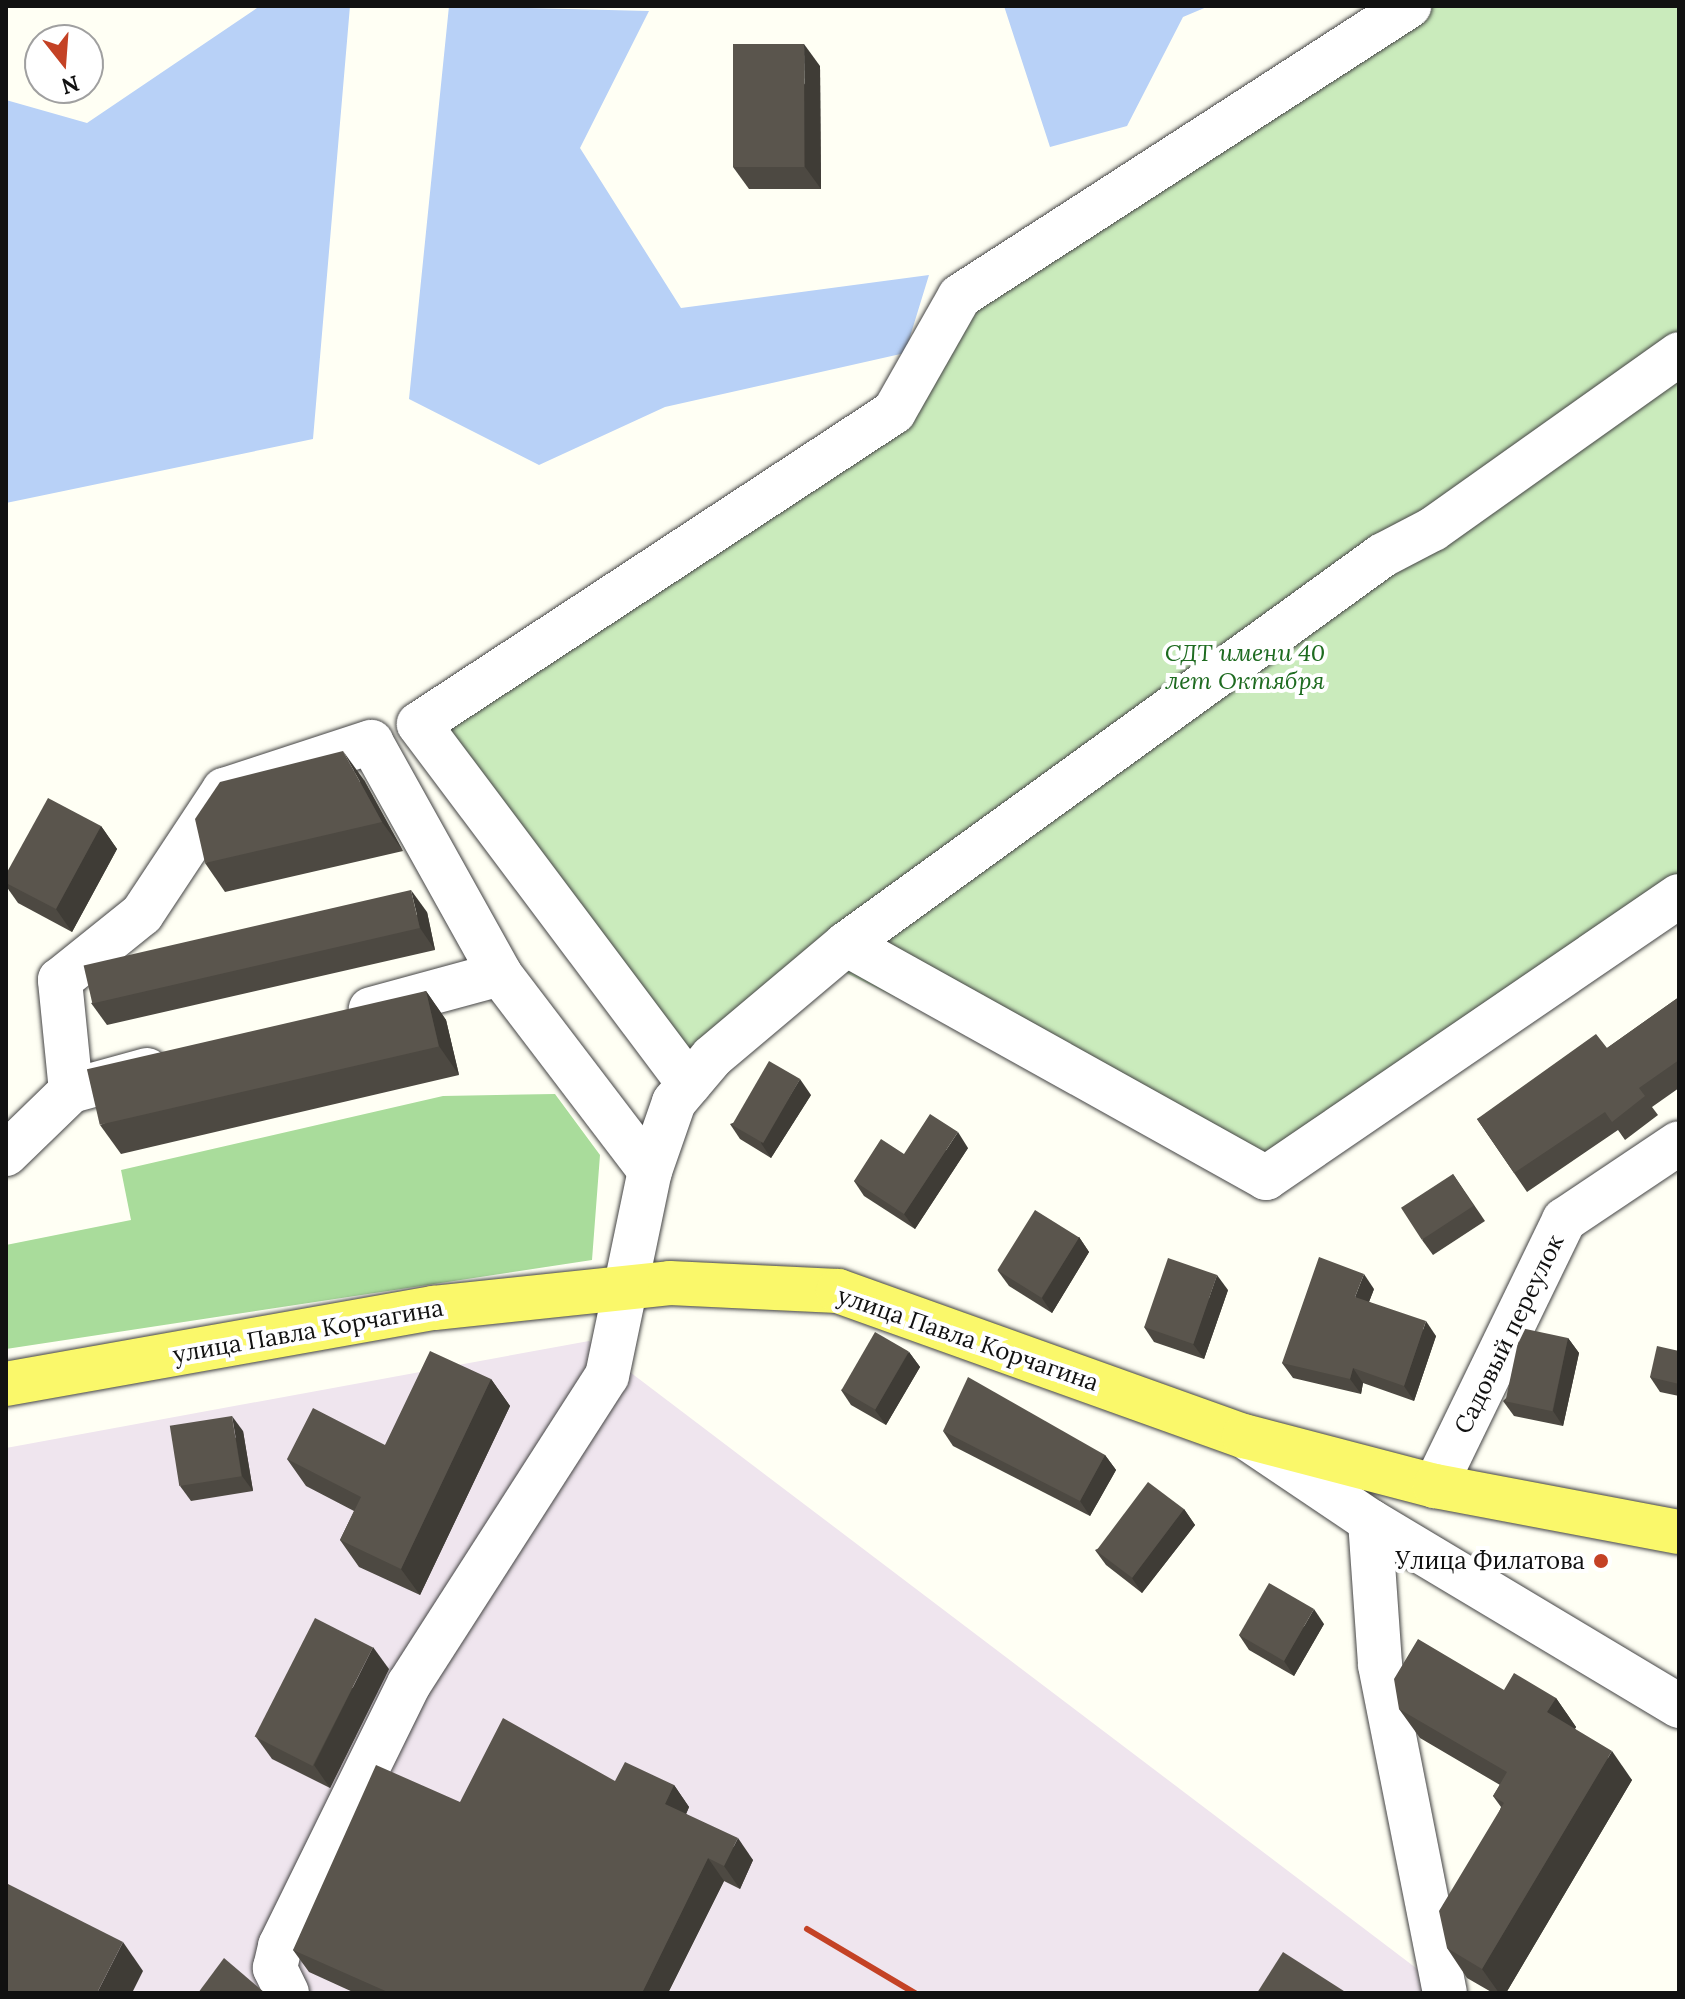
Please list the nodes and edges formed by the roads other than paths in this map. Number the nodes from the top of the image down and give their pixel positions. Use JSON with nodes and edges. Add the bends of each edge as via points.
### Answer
{"nodes":[{"id":1,"x":1409,"y":6,"type":"edge"},
{"id":2,"x":1679,"y":354,"type":"edge"},
{"id":3,"x":1679,"y":896,"type":"edge"},
{"id":4,"x":846,"y":944,"type":"junction"},
{"id":5,"x":500,"y":974,"type":"junction"},
{"id":6,"x":331,"y":1020,"type":"edge"},
{"id":7,"x":193,"y":1057,"type":"edge"},
{"id":8,"x":689,"y":1084,"type":"junction"},
{"id":9,"x":71,"y":1091,"type":"junction"},
{"id":10,"x":1679,"y":1143,"type":"edge"},
{"id":11,"x":6,"y":1154,"type":"edge"},
{"id":12,"x":650,"y":1171,"type":"junction"},
{"id":13,"x":625,"y":1287,"type":"junction"},
{"id":14,"x":6,"y":1384,"type":"edge"},
{"id":15,"x":1244,"y":1436,"type":"junction"},
{"id":16,"x":1428,"y":1484,"type":"junction"},
{"id":17,"x":1384,"y":1530,"type":"junction"},
{"id":18,"x":1679,"y":1532,"type":"edge"},
{"id":19,"x":1679,"y":1706,"type":"edge"},
{"id":20,"x":287,"y":1993,"type":"edge"},
{"id":21,"x":1445,"y":1993,"type":"edge"}],
"edges":[{"from":1,"to":8,"type":"street","via":[[960,296],[894,412],[419,724]]},
{"from":2,"to":4,"type":"street","via":[[1433,529],[1383,555]]},
{"from":3,"to":4,"type":"street","via":[[1266,1178]]},
{"from":4,"to":8,"type":"street"},
{"from":5,"to":6,"type":"street"},
{"from":5,"to":9,"type":"street","via":[[371,742],[224,790],[142,914],[60,980]]},
{"from":5,"to":12,"type":"street"},
{"from":7,"to":9,"type":"street"},
{"from":8,"to":12,"type":"street","via":[[674,1102]]},
{"from":9,"to":11,"type":"street"},
{"from":10,"to":16,"type":"street","name":"Садовый переулок","via":[[1564,1220]]},
{"from":12,"to":13,"type":"street"},
{"from":13,"to":14,"type":"main road","name":"улица Павла Корчагина","via":[[434,1308]]},
{"from":13,"to":15,"type":"main road","name":"улица Павла Корчагина","via":[[838,1291]]},
{"from":13,"to":20,"type":"street","via":[[607,1376],[409,1684],[280,1946],[275,1968]]},
{"from":15,"to":16,"type":"main road","name":"улица Павла Корчагина"},
{"from":15,"to":17,"type":"street"},
{"from":16,"to":17,"type":"street","name":"Садовый переулок"},
{"from":16,"to":18,"type":"main road","name":"улица Павла Корчагина"},
{"from":17,"to":19,"type":"street"},
{"from":17,"to":21,"type":"street","via":[[1380,1665]]}]}
